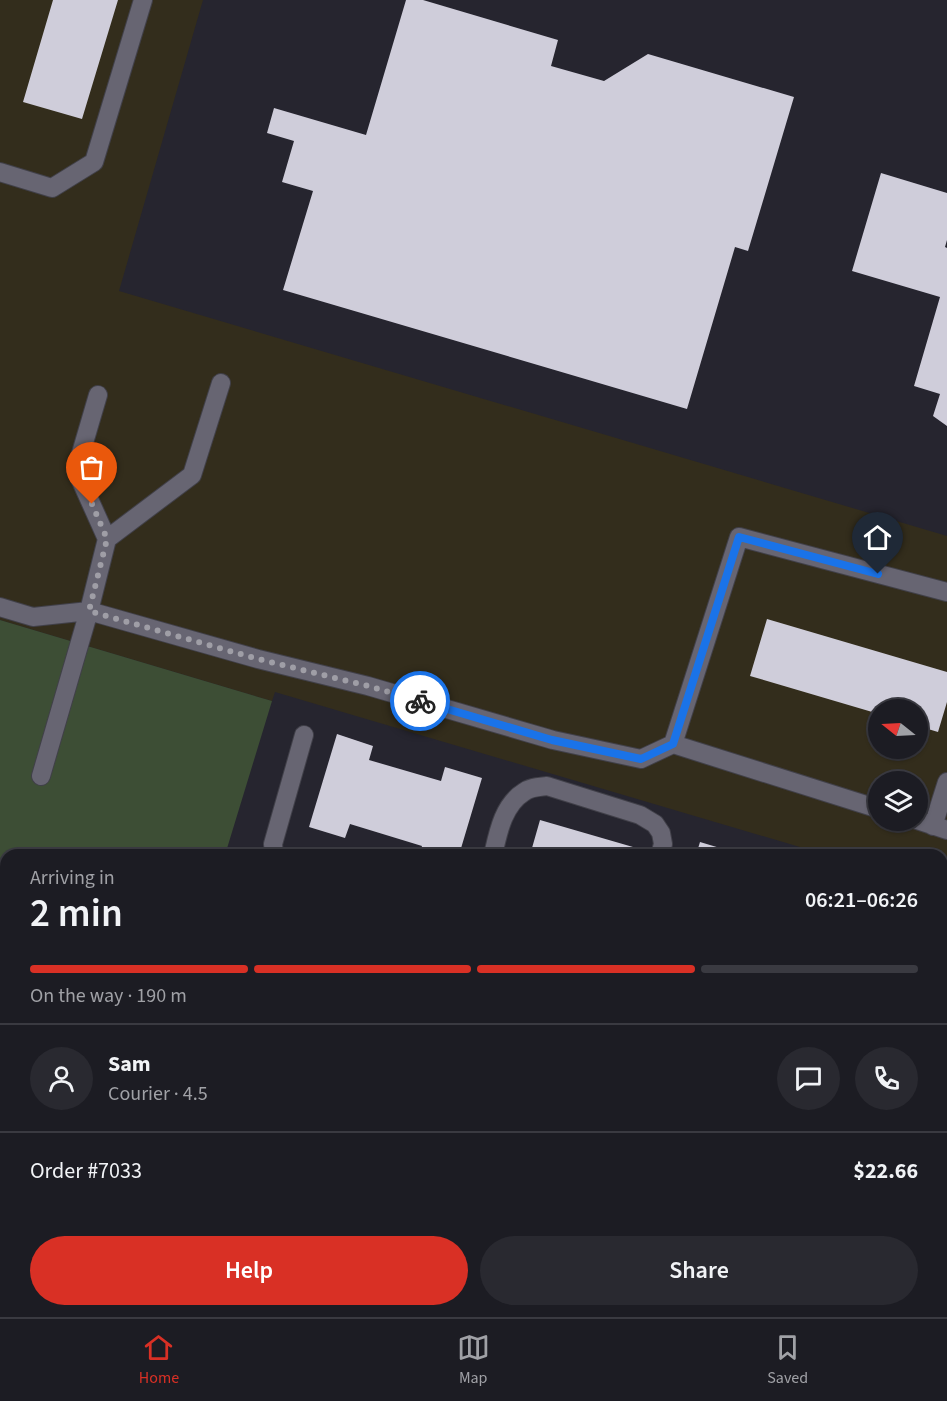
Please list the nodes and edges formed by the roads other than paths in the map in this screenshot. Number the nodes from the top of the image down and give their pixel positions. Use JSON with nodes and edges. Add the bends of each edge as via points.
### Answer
{"nodes":[{"id":1,"x":143,"y":0,"type":"edge"},
{"id":2,"x":0,"y":172,"type":"edge"},
{"id":3,"x":221,"y":383,"type":"dead end"},
{"id":4,"x":98,"y":395,"type":"dead end"},
{"id":5,"x":107,"y":539,"type":"junction"},
{"id":6,"x":947,"y":592,"type":"edge"},
{"id":7,"x":0,"y":607,"type":"edge"},
{"id":8,"x":89,"y":611,"type":"junction"},
{"id":9,"x":304,"y":735,"type":"dead end"},
{"id":10,"x":673,"y":744,"type":"junction"},
{"id":11,"x":41,"y":776,"type":"dead end"},
{"id":12,"x":947,"y":782,"type":"edge"},
{"id":13,"x":868,"y":805,"type":"edge"},
{"id":14,"x":933,"y":825,"type":"edge"},
{"id":15,"x":273,"y":849,"type":"edge"},
{"id":16,"x":494,"y":849,"type":"edge"},
{"id":17,"x":662,"y":849,"type":"edge"}],
"edges":[{"from":1,"to":2,"type":"street","via":[[94,162],[52,188]]},
{"from":3,"to":5,"type":"street","via":[[192,475]]},
{"from":4,"to":5,"type":"street","via":[[76,470]]},
{"from":5,"to":8,"type":"street"},
{"from":6,"to":10,"type":"street","via":[[739,537]]},
{"from":7,"to":8,"type":"street","via":[[33,617]]},
{"from":8,"to":10,"type":"street","via":[[552,740],[641,759]]},
{"from":8,"to":11,"type":"street"},
{"from":9,"to":15,"type":"street"},
{"from":10,"to":13,"type":"street"},
{"from":12,"to":14,"type":"street"},
{"from":16,"to":17,"type":"street","via":[[508,808],[525,790],[547,786],[640,814],[661,833]]}]}
